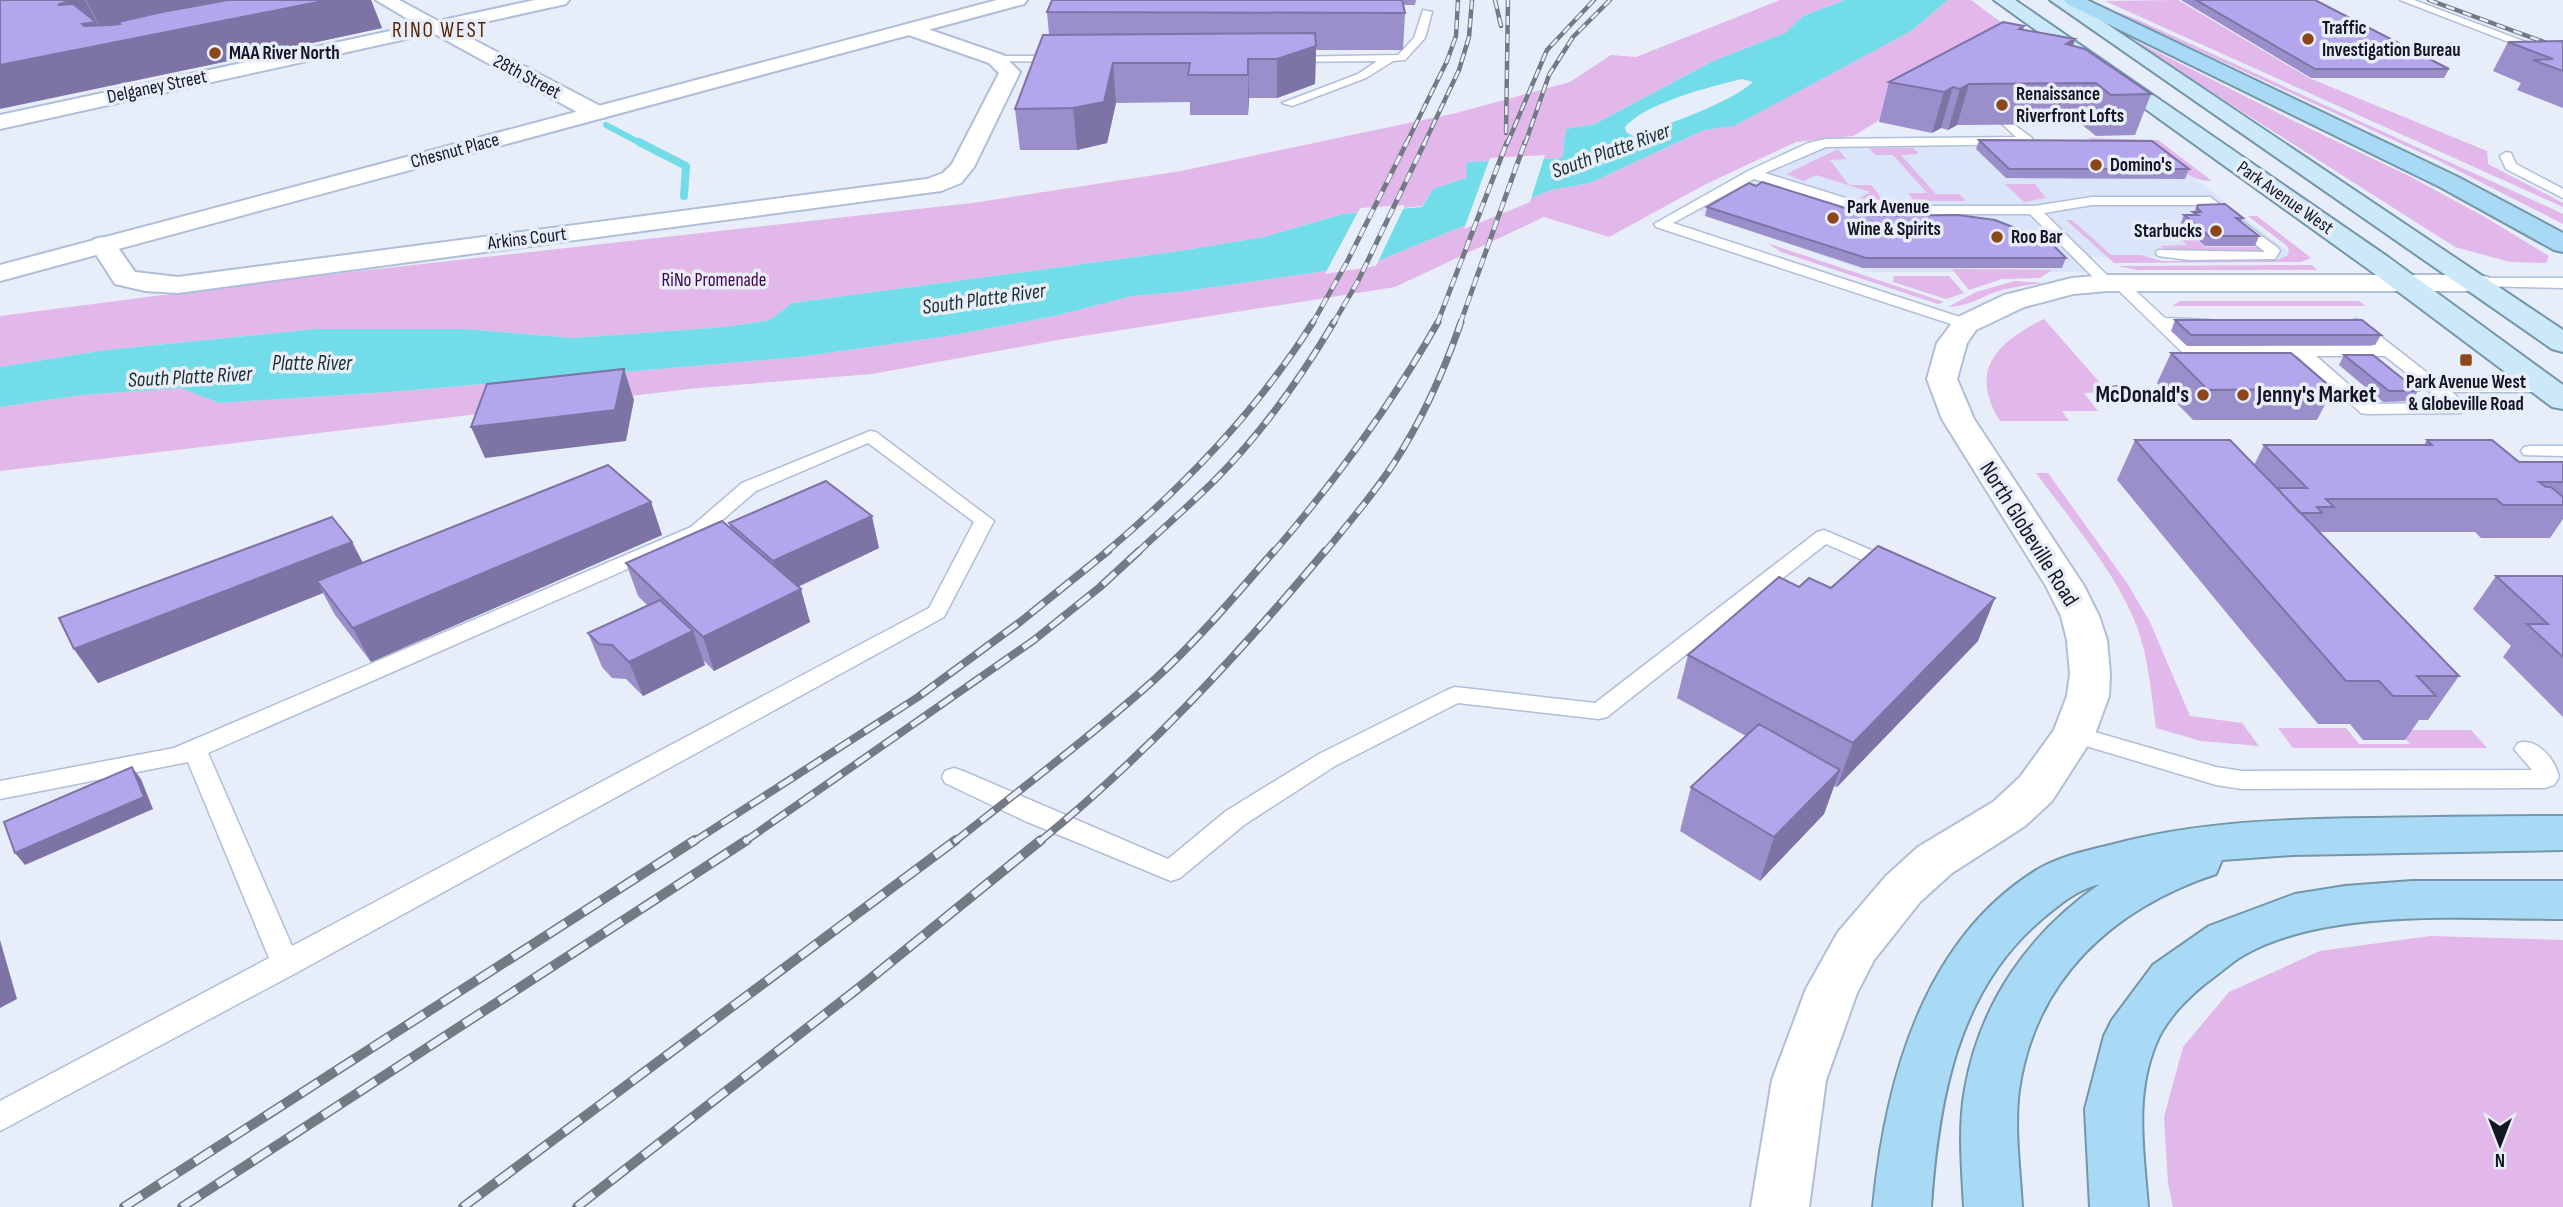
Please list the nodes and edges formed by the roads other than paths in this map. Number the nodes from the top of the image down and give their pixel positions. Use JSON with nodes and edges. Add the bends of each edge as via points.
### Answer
{"nodes":[{"id":1,"x":385,"y":0,"type":"edge"},
{"id":2,"x":496,"y":0,"type":"edge"},
{"id":3,"x":559,"y":0,"type":"edge"},
{"id":4,"x":1018,"y":0,"type":"edge"},
{"id":5,"x":2003,"y":0,"type":"edge"},
{"id":6,"x":2059,"y":0,"type":"edge"},
{"id":7,"x":2405,"y":0,"type":"edge"},
{"id":8,"x":2077,"y":2,"type":"edge"},
{"id":9,"x":516,"y":10,"type":"junction"},
{"id":10,"x":1427,"y":12,"type":"dead end"},
{"id":11,"x":434,"y":27,"type":"junction"},
{"id":12,"x":910,"y":29,"type":"junction"},
{"id":13,"x":1389,"y":58,"type":"junction"},
{"id":14,"x":996,"y":59,"type":"junction"},
{"id":15,"x":1077,"y":59,"type":"edge"},
{"id":16,"x":1280,"y":59,"type":"edge"},
{"id":17,"x":2563,"y":60,"type":"edge"},
{"id":18,"x":1288,"y":103,"type":"edge"},
{"id":19,"x":596,"y":113,"type":"junction"},
{"id":20,"x":2,"y":119,"type":"edge"},
{"id":21,"x":2008,"y":124,"type":"edge"},
{"id":22,"x":2505,"y":156,"type":"dead end"},
{"id":23,"x":1753,"y":174,"type":"junction"},
{"id":24,"x":2563,"y":194,"type":"edge"},
{"id":25,"x":2034,"y":211,"type":"junction"},
{"id":26,"x":2563,"y":244,"type":"edge"},
{"id":27,"x":103,"y":246,"type":"junction"},
{"id":28,"x":2163,"y":253,"type":"dead end"},
{"id":29,"x":0,"y":273,"type":"edge"},
{"id":30,"x":2113,"y":283,"type":"junction"},
{"id":31,"x":2405,"y":283,"type":"junction"},
{"id":32,"x":2478,"y":283,"type":"junction"},
{"id":33,"x":2563,"y":283,"type":"edge"},
{"id":34,"x":2160,"y":323,"type":"junction"},
{"id":35,"x":2216,"y":323,"type":"edge"},
{"id":36,"x":2341,"y":323,"type":"edge"},
{"id":37,"x":1966,"y":324,"type":"junction"},
{"id":38,"x":2563,"y":343,"type":"edge"},
{"id":39,"x":2301,"y":351,"type":"junction"},
{"id":40,"x":2390,"y":351,"type":"junction"},
{"id":41,"x":2433,"y":387,"type":"junction"},
{"id":42,"x":2554,"y":393,"type":"edge"},
{"id":43,"x":2530,"y":451,"type":"dead end"},
{"id":44,"x":2563,"y":451,"type":"edge"},
{"id":45,"x":1919,"y":577,"type":"edge"},
{"id":46,"x":2074,"y":734,"type":"junction"},
{"id":47,"x":195,"y":749,"type":"junction"},
{"id":48,"x":2526,"y":749,"type":"dead end"},
{"id":49,"x":954,"y":777,"type":"dead end"},
{"id":50,"x":0,"y":790,"type":"edge"},
{"id":51,"x":2563,"y":833,"type":"edge"},
{"id":52,"x":2313,"y":836,"type":"junction"},
{"id":53,"x":2563,"y":900,"type":"edge"},
{"id":54,"x":286,"y":965,"type":"junction"},
{"id":55,"x":0,"y":1117,"type":"edge"},
{"id":56,"x":1780,"y":1207,"type":"edge"},
{"id":57,"x":1902,"y":1207,"type":"edge"},
{"id":58,"x":1993,"y":1207,"type":"edge"},
{"id":59,"x":2119,"y":1207,"type":"edge"}],
"edges":[{"from":1,"to":11,"type":"street","name":"28th Street"},
{"from":2,"to":9,"type":"street"},
{"from":3,"to":9,"type":"street","name":"Delganey Street"},
{"from":4,"to":12,"type":"street","name":"Chesnut Place"},
{"from":5,"to":31,"type":"main road","name":"Park Avenue West"},
{"from":6,"to":32,"type":"main road","name":"Park Avenue West"},
{"from":7,"to":17,"type":"lane"},
{"from":8,"to":26,"type":"highway","via":[[2449,182]]},
{"from":9,"to":11,"type":"street","name":"Delganey Street"},
{"from":10,"to":13,"type":"lane","via":[[1422,37],[1413,50],[1401,58]]},
{"from":11,"to":19,"type":"street","name":"28th Street"},
{"from":11,"to":20,"type":"street","name":"Delganey Street"},
{"from":12,"to":14,"type":"street"},
{"from":12,"to":19,"type":"street","name":"Chesnut Place"},
{"from":13,"to":16,"type":"lane"},
{"from":13,"to":18,"type":"lane","via":[[1362,76]]},
{"from":14,"to":15,"type":"lane"},
{"from":14,"to":27,"type":"street","name":"Arkins Court","via":[[1010,72],[961,167],[952,178],[932,186],[178,285],[125,278]]},
{"from":19,"to":27,"type":"street","name":"Chesnut Place"},
{"from":21,"to":23,"type":"lane","via":[[2028,141],[1826,143]]},
{"from":22,"to":24,"type":"lane","via":[[2511,166]]},
{"from":23,"to":25,"type":"lane","via":[[1870,210]]},
{"from":23,"to":37,"type":"lane","via":[[1661,224]]},
{"from":25,"to":28,"type":"lane","via":[[2092,201],[2210,201],[2273,251],[2270,256]]},
{"from":25,"to":30,"type":"lane"},
{"from":27,"to":29,"type":"street","name":"Chesnut Place"},
{"from":30,"to":31,"type":"street"},
{"from":30,"to":34,"type":"lane"},
{"from":30,"to":37,"type":"street","via":[[2035,295]]},
{"from":31,"to":32,"type":"street"},
{"from":31,"to":42,"type":"main road","name":"Park Avenue West"},
{"from":32,"to":33,"type":"lane"},
{"from":32,"to":38,"type":"main road","name":"Park Avenue West"},
{"from":34,"to":35,"type":"lane"},
{"from":34,"to":39,"type":"lane","via":[[2190,351]]},
{"from":36,"to":40,"type":"lane","via":[[2355,323]]},
{"from":37,"to":46,"type":"street","name":"North Globeville Road","via":[[1952,343],[1942,379],[1958,419],[2080,616],[2090,674],[2088,696]]},
{"from":39,"to":40,"type":"lane"},
{"from":39,"to":41,"type":"lane","via":[[2367,409],[2460,408]]},
{"from":40,"to":41,"type":"lane"},
{"from":41,"to":42,"type":"lane"},
{"from":43,"to":44,"type":"lane"},
{"from":45,"to":49,"type":"lane","via":[[1824,536],[1599,711],[1455,695],[1327,760],[1235,818],[1171,871]]},
{"from":46,"to":48,"type":"lane","via":[[2242,780],[2545,779],[2544,769]]},
{"from":46,"to":56,"type":"street","name":"North Globeville Road","via":[[2036,789],[2008,814],[1935,860],[1903,889],[1856,946],[1832,989],[1799,1080]]},
{"from":47,"to":50,"type":"lane","via":[[179,756]]},
{"from":47,"to":54,"type":"lane"},
{"from":47,"to":54,"type":"lane","via":[[698,531],[748,487],[870,436],[984,521],[937,612]]},
{"from":51,"to":52,"type":"highway"},
{"from":52,"to":57,"type":"highway","via":[[2210,842],[2140,853],[2049,885],[2009,919],[1977,954],[1949,999],[1913,1109]]},
{"from":52,"to":58,"type":"highway","via":[[2232,849],[2154,876],[2099,909],[2063,940],[2031,980],[2005,1031],[1992,1091]]},
{"from":53,"to":59,"type":"highway","via":[[2345,905],[2295,914],[2227,940],[2171,981],[2131,1036],[2113,1109]]},
{"from":54,"to":55,"type":"lane"}]}
